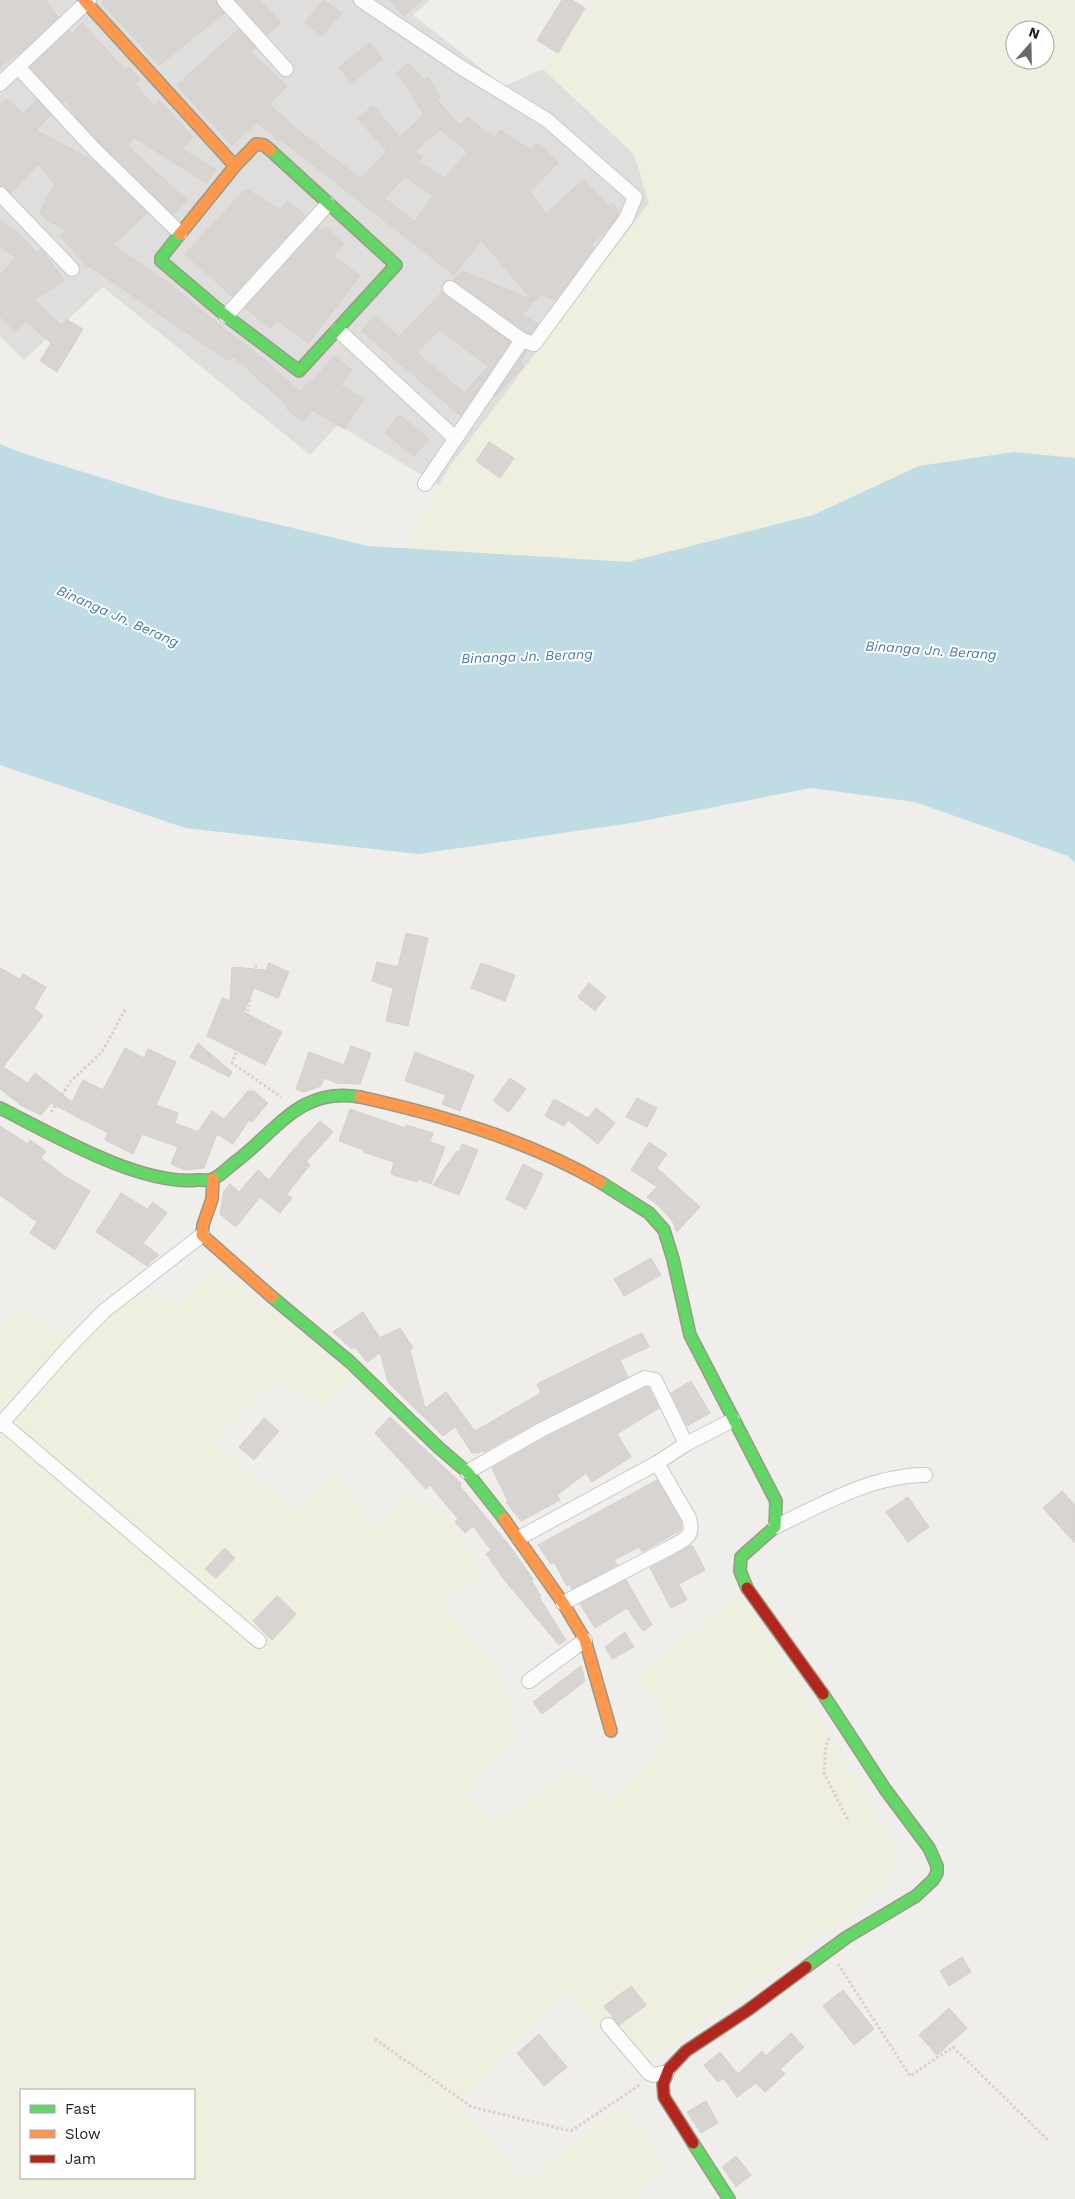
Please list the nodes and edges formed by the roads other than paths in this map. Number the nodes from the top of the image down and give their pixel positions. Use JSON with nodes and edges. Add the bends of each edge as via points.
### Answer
{"nodes":[{"id":1,"x":224,"y":0,"type":"edge"},
{"id":2,"x":87,"y":1,"type":"edge"},
{"id":3,"x":368,"y":2,"type":"edge"},
{"id":4,"x":18,"y":67,"type":"junction"},
{"id":5,"x":286,"y":69,"type":"dead end"},
{"id":6,"x":0,"y":84,"type":"edge"},
{"id":7,"x":235,"y":166,"type":"junction"},
{"id":8,"x":0,"y":194,"type":"edge"},
{"id":9,"x":328,"y":204,"type":"junction"},
{"id":10,"x":180,"y":233,"type":"junction"},
{"id":11,"x":72,"y":269,"type":"dead end"},
{"id":12,"x":450,"y":288,"type":"dead end"},
{"id":13,"x":226,"y":316,"type":"junction"},
{"id":14,"x":338,"y":330,"type":"junction"},
{"id":15,"x":522,"y":340,"type":"junction"},
{"id":16,"x":455,"y":438,"type":"junction"},
{"id":17,"x":425,"y":484,"type":"dead end"},
{"id":18,"x":0,"y":1108,"type":"edge"},
{"id":19,"x":213,"y":1179,"type":"junction"},
{"id":20,"x":202,"y":1235,"type":"junction"},
{"id":21,"x":733,"y":1420,"type":"junction"},
{"id":22,"x":1,"y":1424,"type":"edge"},
{"id":23,"x":686,"y":1444,"type":"junction"},
{"id":24,"x":658,"y":1463,"type":"junction"},
{"id":25,"x":467,"y":1472,"type":"junction"},
{"id":26,"x":925,"y":1475,"type":"dead end"},
{"id":27,"x":775,"y":1527,"type":"junction"},
{"id":28,"x":518,"y":1538,"type":"junction"},
{"id":29,"x":564,"y":1604,"type":"junction"},
{"id":30,"x":585,"y":1640,"type":"junction"},
{"id":31,"x":258,"y":1641,"type":"dead end"},
{"id":32,"x":529,"y":1681,"type":"dead end"},
{"id":33,"x":611,"y":1731,"type":"dead end"},
{"id":34,"x":608,"y":2025,"type":"dead end"},
{"id":35,"x":660,"y":2073,"type":"junction"},
{"id":36,"x":729,"y":2199,"type":"edge"}],
"edges":[{"from":1,"to":5,"type":"street"},
{"from":2,"to":4,"type":"street"},
{"from":2,"to":7,"type":"street"},
{"from":3,"to":15,"type":"street","via":[[459,66],[548,120],[635,197],[626,219],[538,340],[534,344]]},
{"from":4,"to":6,"type":"street"},
{"from":4,"to":10,"type":"street","via":[[94,149]]},
{"from":7,"to":9,"type":"street","via":[[256,144],[264,145]]},
{"from":7,"to":10,"type":"street"},
{"from":8,"to":11,"type":"street"},
{"from":9,"to":13,"type":"street"},
{"from":9,"to":14,"type":"street","via":[[396,265]]},
{"from":10,"to":13,"type":"street","via":[[161,261]]},
{"from":12,"to":15,"type":"street"},
{"from":13,"to":14,"type":"street","via":[[299,371]]},
{"from":14,"to":16,"type":"street"},
{"from":15,"to":16,"type":"street"},
{"from":16,"to":17,"type":"street"},
{"from":18,"to":19,"type":"street","via":[[88,1152],[138,1171],[180,1182]]},
{"from":19,"to":20,"type":"street","via":[[212,1199]]},
{"from":19,"to":21,"type":"street","via":[[249,1152],[296,1108],[320,1098],[339,1095],[410,1108],[516,1142],[576,1168],[625,1196],[649,1213],[664,1230],[690,1336]]},
{"from":20,"to":22,"type":"street","via":[[104,1311]]},
{"from":20,"to":25,"type":"street","via":[[226,1259],[350,1362]]},
{"from":21,"to":23,"type":"street"},
{"from":21,"to":27,"type":"street","via":[[776,1501]]},
{"from":22,"to":31,"type":"street"},
{"from":23,"to":24,"type":"street"},
{"from":23,"to":25,"type":"street","via":[[655,1380],[645,1378],[541,1430]]},
{"from":24,"to":28,"type":"street"},
{"from":24,"to":29,"type":"street","via":[[689,1518],[690,1534]]},
{"from":25,"to":28,"type":"street"},
{"from":26,"to":27,"type":"street","via":[[903,1475],[884,1481],[842,1496]]},
{"from":27,"to":35,"type":"street","via":[[742,1557],[738,1569],[755,1601],[803,1664],[897,1808],[937,1862],[938,1872],[906,1903],[828,1949]]},
{"from":28,"to":29,"type":"street"},
{"from":29,"to":30,"type":"street"},
{"from":30,"to":32,"type":"street"},
{"from":30,"to":33,"type":"street"},
{"from":34,"to":35,"type":"street","via":[[644,2069]]},
{"from":35,"to":36,"type":"street","via":[[664,2097]]}]}
